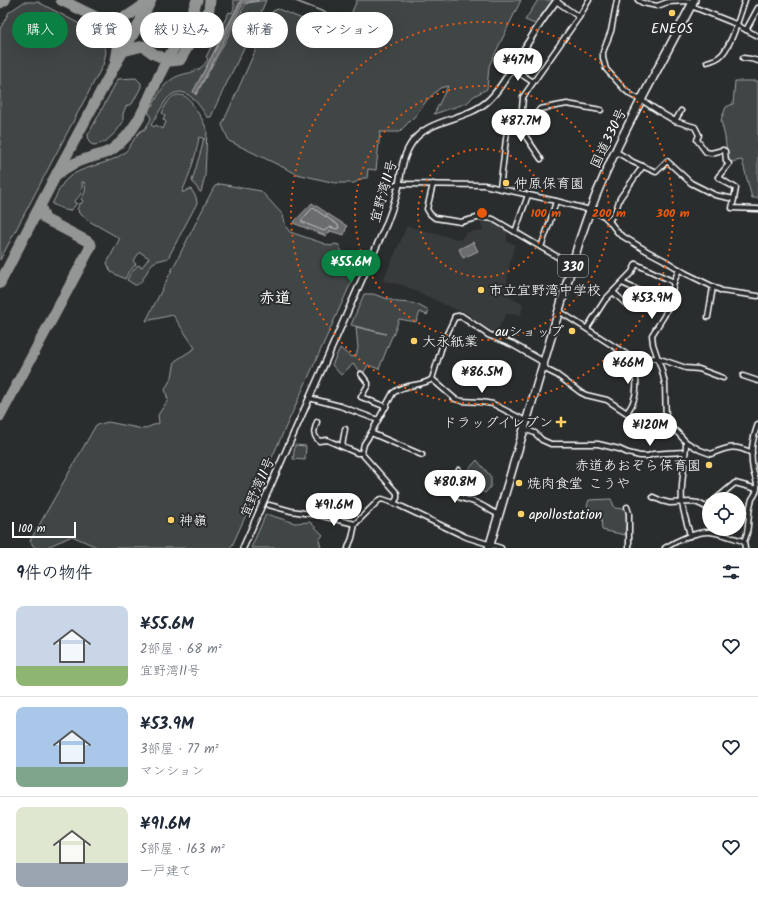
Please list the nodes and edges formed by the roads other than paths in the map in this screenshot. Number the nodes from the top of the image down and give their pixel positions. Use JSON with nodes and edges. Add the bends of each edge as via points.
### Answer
{"nodes":[{"id":1,"x":556,"y":0,"type":"edge"},
{"id":2,"x":589,"y":0,"type":"edge"},
{"id":3,"x":617,"y":0,"type":"edge"},
{"id":4,"x":638,"y":0,"type":"edge"},
{"id":5,"x":745,"y":0,"type":"edge"},
{"id":6,"x":668,"y":1,"type":"edge"},
{"id":7,"x":693,"y":3,"type":"edge"},
{"id":8,"x":758,"y":8,"type":"edge"},
{"id":9,"x":579,"y":17,"type":"junction"},
{"id":10,"x":736,"y":25,"type":"junction"},
{"id":11,"x":746,"y":30,"type":"junction"},
{"id":12,"x":758,"y":36,"type":"edge"},
{"id":13,"x":743,"y":58,"type":"dead end"},
{"id":14,"x":758,"y":61,"type":"edge"},
{"id":15,"x":707,"y":62,"type":"dead end"},
{"id":16,"x":512,"y":68,"type":"junction"},
{"id":17,"x":533,"y":82,"type":"junction"},
{"id":18,"x":642,"y":100,"type":"junction"},
{"id":19,"x":601,"y":110,"type":"dead end"},
{"id":20,"x":681,"y":111,"type":"dead end"},
{"id":21,"x":521,"y":121,"type":"junction"},
{"id":22,"x":675,"y":121,"type":"junction"},
{"id":23,"x":615,"y":151,"type":"junction"},
{"id":24,"x":540,"y":159,"type":"dead end"},
{"id":25,"x":643,"y":166,"type":"junction"},
{"id":26,"x":399,"y":184,"type":"junction"},
{"id":27,"x":433,"y":184,"type":"junction"},
{"id":28,"x":392,"y":185,"type":"dead end"},
{"id":29,"x":500,"y":188,"type":"junction"},
{"id":30,"x":528,"y":195,"type":"junction"},
{"id":31,"x":734,"y":199,"type":"junction"},
{"id":32,"x":556,"y":201,"type":"junction"},
{"id":33,"x":758,"y":209,"type":"edge"},
{"id":34,"x":590,"y":210,"type":"junction"},
{"id":35,"x":609,"y":221,"type":"junction"},
{"id":36,"x":515,"y":232,"type":"junction"},
{"id":37,"x":541,"y":247,"type":"junction"},
{"id":38,"x":573,"y":266,"type":"junction"},
{"id":39,"x":679,"y":269,"type":"junction"},
{"id":40,"x":674,"y":282,"type":"junction"},
{"id":41,"x":622,"y":283,"type":"junction"},
{"id":42,"x":713,"y":287,"type":"junction"},
{"id":43,"x":640,"y":291,"type":"dead end"},
{"id":44,"x":613,"y":292,"type":"junction"},
{"id":45,"x":758,"y":296,"type":"edge"},
{"id":46,"x":626,"y":304,"type":"dead end"},
{"id":47,"x":559,"y":311,"type":"junction"},
{"id":48,"x":455,"y":317,"type":"joint"},
{"id":49,"x":708,"y":317,"type":"dead end"},
{"id":50,"x":587,"y":328,"type":"junction"},
{"id":51,"x":634,"y":358,"type":"junction"},
{"id":52,"x":657,"y":358,"type":"junction"},
{"id":53,"x":544,"y":365,"type":"junction"},
{"id":54,"x":361,"y":374,"type":"dead end"},
{"id":55,"x":743,"y":376,"type":"dead end"},
{"id":56,"x":723,"y":378,"type":"dead end"},
{"id":57,"x":432,"y":379,"type":"junction"},
{"id":58,"x":758,"y":381,"type":"edge"},
{"id":59,"x":310,"y":398,"type":"junction"},
{"id":60,"x":386,"y":407,"type":"junction"},
{"id":61,"x":627,"y":413,"type":"junction"},
{"id":62,"x":378,"y":420,"type":"junction"},
{"id":63,"x":526,"y":421,"type":"junction"},
{"id":64,"x":317,"y":422,"type":"dead end"},
{"id":65,"x":666,"y":424,"type":"junction"},
{"id":66,"x":758,"y":424,"type":"edge"},
{"id":67,"x":524,"y":429,"type":"junction"},
{"id":68,"x":345,"y":430,"type":"dead end"},
{"id":69,"x":371,"y":433,"type":"junction"},
{"id":70,"x":686,"y":442,"type":"junction"},
{"id":71,"x":342,"y":446,"type":"junction"},
{"id":72,"x":685,"y":452,"type":"junction"},
{"id":73,"x":362,"y":453,"type":"junction"},
{"id":74,"x":752,"y":453,"type":"junction"},
{"id":75,"x":422,"y":455,"type":"dead end"},
{"id":76,"x":459,"y":470,"type":"dead end"},
{"id":77,"x":757,"y":486,"type":"edge"},
{"id":78,"x":724,"y":492,"type":"edge"},
{"id":79,"x":653,"y":497,"type":"dead end"},
{"id":80,"x":394,"y":503,"type":"junction"},
{"id":81,"x":682,"y":503,"type":"junction"},
{"id":82,"x":702,"y":505,"type":"edge"},
{"id":83,"x":269,"y":506,"type":"dead end"},
{"id":84,"x":627,"y":507,"type":"dead end"},
{"id":85,"x":499,"y":515,"type":"junction"},
{"id":86,"x":355,"y":524,"type":"junction"},
{"id":87,"x":690,"y":536,"type":"junction"},
{"id":88,"x":743,"y":541,"type":"junction"},
{"id":89,"x":490,"y":546,"type":"edge"},
{"id":90,"x":243,"y":548,"type":"edge"},
{"id":91,"x":348,"y":548,"type":"edge"},
{"id":92,"x":501,"y":548,"type":"edge"},
{"id":93,"x":629,"y":548,"type":"edge"},
{"id":94,"x":665,"y":548,"type":"edge"},
{"id":95,"x":745,"y":548,"type":"edge"}],
"edges":[{"from":1,"to":9,"type":"street"},
{"from":1,"to":16,"type":"street","name":"宜野湾11号"},
{"from":2,"to":9,"type":"street"},
{"from":3,"to":18,"type":"street","via":[[603,58],[606,69],[620,85]]},
{"from":4,"to":6,"type":"street","via":[[657,6]]},
{"from":5,"to":10,"type":"street"},
{"from":6,"to":7,"type":"street"},
{"from":7,"to":10,"type":"street"},
{"from":7,"to":18,"type":"highway","name":"国道330号","number":"330"},
{"from":8,"to":11,"type":"street"},
{"from":9,"to":17,"type":"street"},
{"from":10,"to":11,"type":"street"},
{"from":10,"to":15,"type":"street","via":[[725,52]]},
{"from":11,"to":12,"type":"street"},
{"from":13,"to":14,"type":"street"},
{"from":16,"to":17,"type":"street"},
{"from":16,"to":26,"type":"street","name":"宜野湾11号","via":[[488,101],[459,117],[431,126],[420,134],[407,152]]},
{"from":17,"to":21,"type":"street","via":[[523,97]]},
{"from":18,"to":22,"type":"street"},
{"from":18,"to":23,"type":"highway","name":"国道330号","number":"330"},
{"from":19,"to":21,"type":"street","via":[[567,104],[540,109],[531,121]]},
{"from":20,"to":22,"type":"street"},
{"from":21,"to":24,"type":"street","via":[[524,134]]},
{"from":21,"to":29,"type":"street","via":[[511,121],[507,131]]},
{"from":22,"to":31,"type":"street","via":[[695,127],[699,135],[697,140],[706,152],[726,151],[726,161],[729,164],[718,177],[736,188]]},
{"from":23,"to":25,"type":"street"},
{"from":23,"to":34,"type":"highway","name":"国道330号","number":"330"},
{"from":25,"to":31,"type":"street","via":[[656,172],[667,161],[690,183],[715,195]]},
{"from":25,"to":35,"type":"street","via":[[620,198]]},
{"from":26,"to":27,"type":"street"},
{"from":26,"to":28,"type":"street"},
{"from":26,"to":59,"type":"street","name":"宜野湾11号","via":[[386,225]]},
{"from":27,"to":29,"type":"street","via":[[484,185]]},
{"from":27,"to":36,"type":"street","via":[[428,209],[435,218],[461,222],[481,217],[493,219]]},
{"from":29,"to":30,"type":"street"},
{"from":30,"to":32,"type":"street"},
{"from":30,"to":36,"type":"street"},
{"from":31,"to":33,"type":"street","via":[[732,208]]},
{"from":32,"to":34,"type":"street"},
{"from":32,"to":37,"type":"street"},
{"from":34,"to":35,"type":"street"},
{"from":34,"to":38,"type":"highway","name":"国道330号","number":"330"},
{"from":35,"to":39,"type":"street","via":[[619,234]]},
{"from":36,"to":37,"type":"street"},
{"from":37,"to":38,"type":"street"},
{"from":38,"to":47,"type":"highway","name":"国道330号","number":"330"},
{"from":39,"to":40,"type":"street"},
{"from":39,"to":42,"type":"street"},
{"from":40,"to":41,"type":"street","via":[[636,264]]},
{"from":40,"to":52,"type":"street","via":[[670,303],[652,335]]},
{"from":41,"to":43,"type":"street"},
{"from":41,"to":44,"type":"street"},
{"from":42,"to":45,"type":"street","via":[[722,291]]},
{"from":42,"to":49,"type":"street"},
{"from":44,"to":46,"type":"street"},
{"from":44,"to":50,"type":"street"},
{"from":47,"to":50,"type":"street"},
{"from":47,"to":53,"type":"highway","name":"国道330号","number":"330"},
{"from":48,"to":53,"type":"street","via":[[461,316],[489,335],[512,344],[540,360]]},
{"from":48,"to":57,"type":"street","via":[[444,340]]},
{"from":50,"to":51,"type":"street"},
{"from":51,"to":52,"type":"street"},
{"from":51,"to":61,"type":"street","via":[[636,393]]},
{"from":52,"to":56,"type":"street"},
{"from":52,"to":65,"type":"street","via":[[665,384]]},
{"from":53,"to":61,"type":"street","via":[[547,370],[580,392],[608,400]]},
{"from":53,"to":63,"type":"highway","name":"国道330号","number":"330"},
{"from":54,"to":60,"type":"street","via":[[368,386],[361,397]]},
{"from":55,"to":58,"type":"street"},
{"from":57,"to":60,"type":"street","via":[[398,389]]},
{"from":57,"to":63,"type":"street","via":[[455,398],[493,404]]},
{"from":59,"to":62,"type":"street"},
{"from":59,"to":90,"type":"street","name":"宜野湾11号"},
{"from":60,"to":62,"type":"street"},
{"from":61,"to":65,"type":"street","via":[[646,421]]},
{"from":62,"to":69,"type":"street"},
{"from":63,"to":67,"type":"highway","name":"国道330号","number":"330"},
{"from":64,"to":71,"type":"street","via":[[314,431],[319,441],[327,440]]},
{"from":65,"to":70,"type":"street"},
{"from":66,"to":74,"type":"street","via":[[752,440]]},
{"from":67,"to":72,"type":"street","via":[[551,444],[598,444],[640,456]]},
{"from":67,"to":85,"type":"highway","name":"国道330号","number":"330"},
{"from":68,"to":71,"type":"street"},
{"from":69,"to":73,"type":"street"},
{"from":69,"to":75,"type":"street"},
{"from":70,"to":72,"type":"street"},
{"from":70,"to":74,"type":"street","via":[[711,454],[725,448],[737,447]]},
{"from":71,"to":73,"type":"street"},
{"from":72,"to":81,"type":"street"},
{"from":73,"to":80,"type":"street","via":[[397,493]]},
{"from":74,"to":77,"type":"street","via":[[753,474]]},
{"from":76,"to":85,"type":"street","via":[[453,480],[452,489],[455,493]]},
{"from":77,"to":78,"type":"street","via":[[735,483]]},
{"from":77,"to":88,"type":"street"},
{"from":79,"to":81,"type":"street","via":[[670,503]]},
{"from":80,"to":86,"type":"street","via":[[379,500]]},
{"from":80,"to":89,"type":"street"},
{"from":81,"to":82,"type":"street"},
{"from":81,"to":87,"type":"street"},
{"from":83,"to":86,"type":"street","via":[[318,514]]},
{"from":84,"to":93,"type":"street"},
{"from":85,"to":89,"type":"highway","name":"国道330号","number":"330"},
{"from":86,"to":91,"type":"street"},
{"from":87,"to":88,"type":"street","via":[[708,532]]},
{"from":87,"to":94,"type":"street"},
{"from":88,"to":95,"type":"street"},
{"from":89,"to":92,"type":"street"}]}
